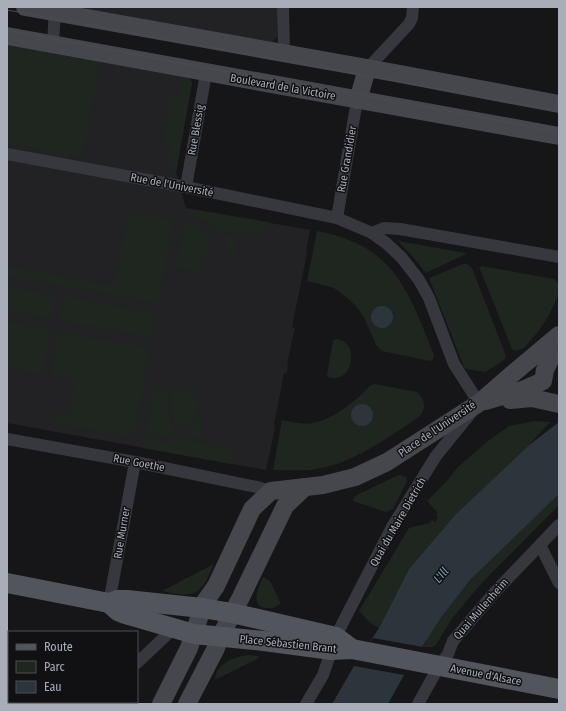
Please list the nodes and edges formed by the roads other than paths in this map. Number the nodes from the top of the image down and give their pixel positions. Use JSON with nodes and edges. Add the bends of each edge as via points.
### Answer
{"nodes":[{"id":1,"x":25,"y":7,"type":"edge"},
{"id":2,"x":283,"y":7,"type":"edge"},
{"id":3,"x":414,"y":7,"type":"edge"},
{"id":4,"x":55,"y":10,"type":"edge"},
{"id":5,"x":7,"y":36,"type":"edge"},
{"id":6,"x":53,"y":45,"type":"junction"},
{"id":7,"x":284,"y":53,"type":"junction"},
{"id":8,"x":367,"y":69,"type":"junction"},
{"id":9,"x":206,"y":73,"type":"junction"},
{"id":10,"x":358,"y":100,"type":"junction"},
{"id":11,"x":559,"y":104,"type":"edge"},
{"id":12,"x":559,"y":136,"type":"edge"},
{"id":13,"x":7,"y":154,"type":"edge"},
{"id":14,"x":186,"y":187,"type":"junction"},
{"id":15,"x":337,"y":218,"type":"junction"},
{"id":16,"x":372,"y":233,"type":"junction"},
{"id":17,"x":559,"y":257,"type":"edge"},
{"id":18,"x":559,"y":335,"type":"edge"},
{"id":19,"x":559,"y":342,"type":"edge"},
{"id":20,"x":543,"y":380,"type":"junction"},
{"id":21,"x":479,"y":403,"type":"junction"},
{"id":22,"x":556,"y":403,"type":"edge"},
{"id":23,"x":7,"y":440,"type":"edge"},
{"id":24,"x":135,"y":462,"type":"junction"},
{"id":25,"x":305,"y":487,"type":"junction"},
{"id":26,"x":271,"y":491,"type":"junction"},
{"id":27,"x":559,"y":525,"type":"edge"},
{"id":28,"x":540,"y":545,"type":"junction"},
{"id":29,"x":559,"y":582,"type":"edge"},
{"id":30,"x":7,"y":583,"type":"edge"},
{"id":31,"x":109,"y":603,"type":"junction"},
{"id":32,"x":202,"y":608,"type":"junction"},
{"id":33,"x":232,"y":614,"type":"junction"},
{"id":34,"x":174,"y":628,"type":"junction"},
{"id":35,"x":194,"y":634,"type":"junction"},
{"id":36,"x":220,"y":637,"type":"junction"},
{"id":37,"x":334,"y":644,"type":"junction"},
{"id":38,"x":358,"y":650,"type":"joint"},
{"id":39,"x":138,"y":662,"type":"edge"},
{"id":40,"x":439,"y":666,"type":"junction"},
{"id":41,"x":559,"y":689,"type":"edge"},
{"id":42,"x":161,"y":704,"type":"edge"},
{"id":43,"x":187,"y":704,"type":"edge"},
{"id":44,"x":306,"y":704,"type":"edge"},
{"id":45,"x":418,"y":704,"type":"edge"}],
"edges":[{"from":1,"to":4,"type":"street"},
{"from":2,"to":7,"type":"street"},
{"from":3,"to":8,"type":"street","via":[[409,24]]},
{"from":4,"to":6,"type":"street"},
{"from":4,"to":7,"type":"street"},
{"from":5,"to":6,"type":"street","name":"Boulevard de la Victoire"},
{"from":6,"to":9,"type":"street","name":"Boulevard de la Victoire"},
{"from":7,"to":8,"type":"street"},
{"from":8,"to":10,"type":"street"},
{"from":8,"to":11,"type":"street"},
{"from":9,"to":10,"type":"street","name":"Boulevard de la Victoire"},
{"from":9,"to":14,"type":"street","name":"Rue Blessig"},
{"from":10,"to":12,"type":"street","name":"Boulevard de la Victoire"},
{"from":10,"to":15,"type":"street","name":"Rue Grandidier"},
{"from":13,"to":14,"type":"street","name":"Rue de l'Université"},
{"from":14,"to":15,"type":"street","name":"Rue de l'Université"},
{"from":15,"to":16,"type":"street","name":"Place de l'Université"},
{"from":16,"to":17,"type":"street","via":[[384,228],[400,229]]},
{"from":16,"to":21,"type":"street","name":"Place de l'Université","via":[[402,258],[419,280],[428,296],[454,364]]},
{"from":18,"to":21,"type":"street","name":"Quai du Maire Dietrich"},
{"from":19,"to":20,"type":"street","via":[[545,370]]},
{"from":20,"to":21,"type":"street","via":[[525,389]]},
{"from":20,"to":22,"type":"street","via":[[548,395]]},
{"from":21,"to":22,"type":"street","via":[[532,398]]},
{"from":21,"to":25,"type":"street","name":"Place de l'Université","via":[[373,469],[355,477]]},
{"from":21,"to":37,"type":"street","name":"Quai du Maire Dietrich","via":[[436,456],[392,527]]},
{"from":23,"to":24,"type":"street","name":"Rue Goethe"},
{"from":24,"to":26,"type":"street","name":"Rue Goethe"},
{"from":24,"to":31,"type":"street","name":"Rue Murner"},
{"from":25,"to":26,"type":"street","name":"Place de l'Université"},
{"from":25,"to":33,"type":"street","via":[[285,506]]},
{"from":26,"to":32,"type":"street","via":[[252,509],[216,586]]},
{"from":27,"to":28,"type":"street","name":"Quai Mullenheim"},
{"from":28,"to":29,"type":"street"},
{"from":28,"to":40,"type":"street","name":"Quai Mullenheim","via":[[453,641]]},
{"from":30,"to":31,"type":"main road"},
{"from":31,"to":32,"type":"main road","name":"Place Sébastien Brant","via":[[127,600]]},
{"from":31,"to":34,"type":"main road","name":"Place Sébastien Brant","via":[[125,614]]},
{"from":32,"to":33,"type":"main road","name":"Place Sébastien Brant"},
{"from":32,"to":34,"type":"street"},
{"from":32,"to":35,"type":"street"},
{"from":33,"to":36,"type":"street"},
{"from":33,"to":37,"type":"main road","name":"Place Sébastien Brant"},
{"from":34,"to":35,"type":"main road","name":"Place Sébastien Brant"},
{"from":34,"to":39,"type":"street"},
{"from":35,"to":36,"type":"main road","name":"Place Sébastien Brant"},
{"from":35,"to":42,"type":"street"},
{"from":36,"to":37,"type":"main road","name":"Place Sébastien Brant"},
{"from":36,"to":43,"type":"street"},
{"from":37,"to":38,"type":"main road","name":"Place Sébastien Brant"},
{"from":37,"to":44,"type":"street","name":"Quai du Maire Dietrich","via":[[323,675]]},
{"from":38,"to":40,"type":"main road","name":"Avenue d'Alsace"},
{"from":40,"to":41,"type":"main road","name":"Avenue d'Alsace"},
{"from":40,"to":45,"type":"street","name":"Quai Mullenheim"}]}
